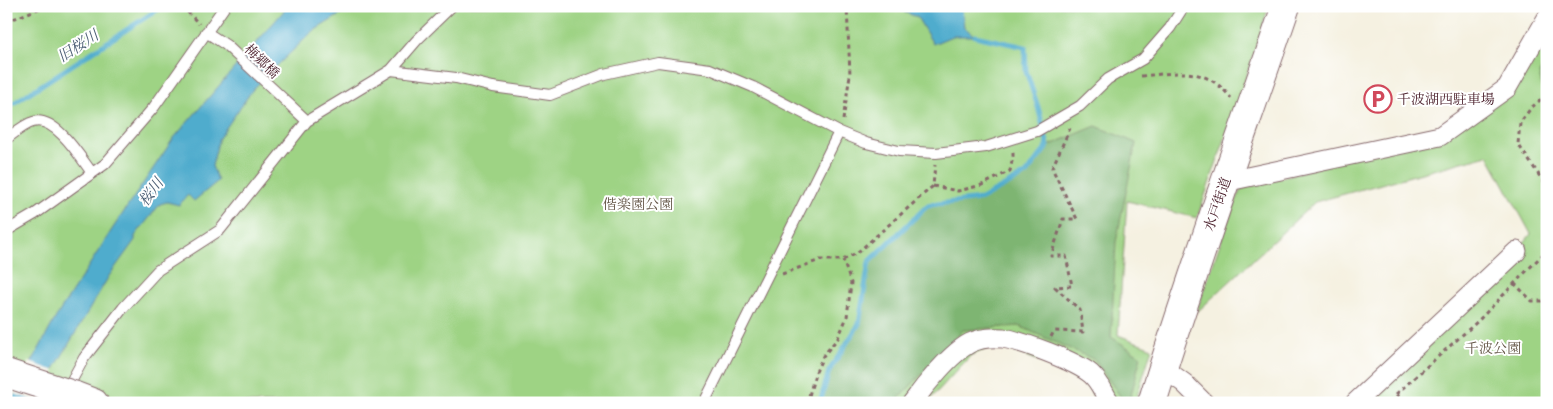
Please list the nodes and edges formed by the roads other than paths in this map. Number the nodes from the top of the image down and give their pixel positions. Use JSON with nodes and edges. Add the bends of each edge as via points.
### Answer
{"nodes":[{"id":1,"x":225,"y":6,"type":"edge"},
{"id":2,"x":452,"y":6,"type":"edge"},
{"id":3,"x":1184,"y":6,"type":"edge"},
{"id":4,"x":1286,"y":6,"type":"edge"},
{"id":5,"x":1547,"y":18,"type":"edge"},
{"id":6,"x":206,"y":32,"type":"junction"},
{"id":7,"x":390,"y":70,"type":"junction"},
{"id":8,"x":307,"y":121,"type":"junction"},
{"id":9,"x":839,"y":132,"type":"junction"},
{"id":10,"x":6,"y":139,"type":"edge"},
{"id":11,"x":92,"y":173,"type":"junction"},
{"id":12,"x":1224,"y":182,"type":"junction"},
{"id":13,"x":6,"y":231,"type":"edge"},
{"id":14,"x":1517,"y":251,"type":"dead end"},
{"id":15,"x":1163,"y":368,"type":"junction"},
{"id":16,"x":6,"y":373,"type":"edge"},
{"id":17,"x":76,"y":400,"type":"edge"},
{"id":18,"x":704,"y":403,"type":"edge"},
{"id":19,"x":912,"y":403,"type":"edge"},
{"id":20,"x":1110,"y":403,"type":"edge"},
{"id":21,"x":1152,"y":403,"type":"edge"},
{"id":22,"x":1204,"y":403,"type":"edge"},
{"id":23,"x":1355,"y":403,"type":"edge"}],
"edges":[{"from":1,"to":6,"type":"lane"},
{"from":2,"to":7,"type":"lane"},
{"from":3,"to":9,"type":"lane","via":[[1170,28],[1143,58],[1108,79],[1080,106],[1037,131],[986,147],[936,153],[899,151]]},
{"from":4,"to":12,"type":"main road","name":"水戸街道"},
{"from":5,"to":12,"type":"street","via":[[1508,88],[1440,136]]},
{"from":6,"to":8,"type":"lane","name":"梅郷橋","via":[[226,45]]},
{"from":6,"to":11,"type":"lane","via":[[154,107],[105,164]]},
{"from":7,"to":8,"type":"lane"},
{"from":7,"to":9,"type":"lane","via":[[550,95],[604,74],[658,62],[710,69],[754,87]]},
{"from":8,"to":17,"type":"lane","via":[[220,230],[158,270],[123,308],[84,358]]},
{"from":9,"to":18,"type":"lane"},
{"from":10,"to":11,"type":"lane","via":[[33,122],[48,123],[61,133]]},
{"from":11,"to":13,"type":"lane"},
{"from":12,"to":15,"type":"main road","name":"水戸街道"},
{"from":14,"to":23,"type":"street"},
{"from":15,"to":21,"type":"main road","name":"水戸街道"},
{"from":15,"to":22,"type":"street"},
{"from":16,"to":17,"type":"main road","bridge":true},
{"from":19,"to":20,"type":"street","via":[[959,350],[972,342],[989,338],[1005,338],[1076,364],[1101,385]]}]}
